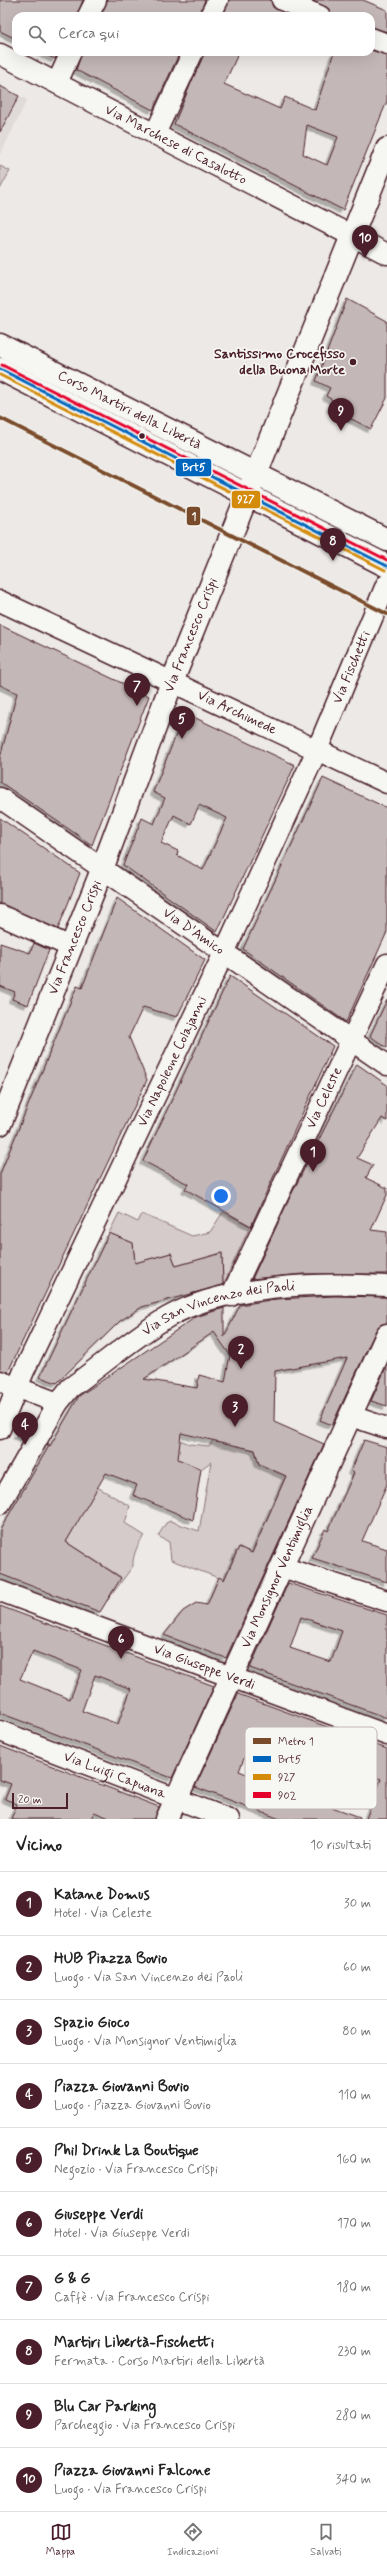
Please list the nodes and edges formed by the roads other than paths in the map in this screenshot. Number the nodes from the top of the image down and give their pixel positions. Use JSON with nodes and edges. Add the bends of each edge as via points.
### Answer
{"nodes":[{"id":1,"x":96,"y":0,"type":"edge"},
{"id":2,"x":218,"y":0,"type":"edge"},
{"id":3,"x":282,"y":0,"type":"edge"},
{"id":4,"x":90,"y":12,"type":"edge"},
{"id":5,"x":212,"y":12,"type":"edge"},
{"id":6,"x":310,"y":12,"type":"edge"},
{"id":7,"x":375,"y":40,"type":"edge"},
{"id":8,"x":387,"y":44,"type":"edge"},
{"id":9,"x":0,"y":54,"type":"edge"},
{"id":10,"x":69,"y":56,"type":"edge"},
{"id":11,"x":191,"y":56,"type":"edge"},
{"id":12,"x":57,"y":83,"type":"junction"},
{"id":13,"x":155,"y":134,"type":"junction"},
{"id":14,"x":387,"y":149,"type":"edge"},
{"id":15,"x":352,"y":236,"type":"junction"},
{"id":16,"x":387,"y":254,"type":"edge"},
{"id":17,"x":0,"y":345,"type":"edge"},
{"id":18,"x":0,"y":369,"type":"edge"},
{"id":19,"x":257,"y":475,"type":"junction"},
{"id":20,"x":249,"y":496,"type":"junction"},
{"id":21,"x":387,"y":540,"type":"edge"},
{"id":22,"x":386,"y":575,"type":"edge"},
{"id":23,"x":0,"y":601,"type":"edge"},
{"id":24,"x":172,"y":682,"type":"junction"},
{"id":25,"x":317,"y":750,"type":"junction"},
{"id":26,"x":387,"y":783,"type":"edge"},
{"id":27,"x":0,"y":798,"type":"edge"},
{"id":28,"x":102,"y":868,"type":"junction"},
{"id":29,"x":0,"y":915,"type":"edge"},
{"id":30,"x":71,"y":947,"type":"junction"},
{"id":31,"x":224,"y":953,"type":"junction"},
{"id":32,"x":387,"y":964,"type":"edge"},
{"id":33,"x":352,"y":1040,"type":"junction"},
{"id":34,"x":387,"y":1065,"type":"edge"},
{"id":35,"x":0,"y":1124,"type":"edge"},
{"id":36,"x":387,"y":1286,"type":"edge"},
{"id":37,"x":231,"y":1296,"type":"junction"},
{"id":38,"x":387,"y":1335,"type":"edge"},
{"id":39,"x":14,"y":1380,"type":"edge"},
{"id":40,"x":64,"y":1395,"type":"junction"},
{"id":41,"x":351,"y":1416,"type":"junction"},
{"id":42,"x":387,"y":1428,"type":"edge"},
{"id":43,"x":0,"y":1429,"type":"edge"},
{"id":44,"x":3,"y":1493,"type":"edge"},
{"id":45,"x":282,"y":1567,"type":"junction"},
{"id":46,"x":0,"y":1590,"type":"edge"},
{"id":47,"x":387,"y":1601,"type":"edge"},
{"id":48,"x":231,"y":1678,"type":"junction"},
{"id":49,"x":365,"y":1727,"type":"edge"},
{"id":50,"x":0,"y":1731,"type":"edge"},
{"id":51,"x":377,"y":1731,"type":"edge"},
{"id":52,"x":387,"y":1735,"type":"edge"},
{"id":53,"x":176,"y":1799,"type":"junction"},
{"id":54,"x":167,"y":1819,"type":"edge"},
{"id":55,"x":229,"y":1819,"type":"edge"}],
"edges":[{"from":1,"to":4,"type":"street"},
{"from":2,"to":5,"type":"street"},
{"from":3,"to":6,"type":"street"},
{"from":7,"to":8,"type":"street"},
{"from":9,"to":12,"type":"street","name":"Via Marchese di Casalotto"},
{"from":10,"to":12,"type":"street"},
{"from":11,"to":13,"type":"street"},
{"from":12,"to":13,"type":"street","name":"Via Marchese di Casalotto"},
{"from":13,"to":15,"type":"street","name":"Via Marchese di Casalotto"},
{"from":14,"to":15,"type":"main road","name":"Via Francesco Crispi"},
{"from":15,"to":16,"type":"street","name":"Via Marchese di Casalotto"},
{"from":15,"to":19,"type":"main road","name":"Via Francesco Crispi"},
{"from":17,"to":19,"type":"main road","name":"Corso Martiri della Libertà"},
{"from":18,"to":20,"type":"main road","name":"Corso Martiri della Libertà"},
{"from":19,"to":20,"type":"main road","name":"Via Francesco Crispi"},
{"from":19,"to":21,"type":"main road","name":"Corso Martiri della Libertà"},
{"from":20,"to":22,"type":"main road","name":"Corso Martiri della Libertà"},
{"from":20,"to":24,"type":"main road","name":"Via Francesco Crispi"},
{"from":22,"to":25,"type":"street","name":"Via Fischetti"},
{"from":23,"to":24,"type":"street","name":"Via Archimede"},
{"from":24,"to":25,"type":"street","name":"Via Archimede"},
{"from":24,"to":28,"type":"main road","name":"Via Francesco Crispi"},
{"from":25,"to":26,"type":"street","name":"Via Archimede"},
{"from":25,"to":31,"type":"street","name":"Via Napoleone Colajanni"},
{"from":27,"to":28,"type":"street","name":"Via D'Amico"},
{"from":28,"to":30,"type":"main road","name":"Via Francesco Crispi"},
{"from":28,"to":31,"type":"street","name":"Via D'Amico"},
{"from":29,"to":30,"type":"street"},
{"from":30,"to":35,"type":"main road","name":"Via Francesco Crispi"},
{"from":31,"to":33,"type":"street","name":"Via D'Amico"},
{"from":31,"to":39,"type":"street","name":"Via Napoleone Colajanni"},
{"from":32,"to":33,"type":"street","name":"Via Celeste"},
{"from":33,"to":34,"type":"street","name":"Via D'Amico"},
{"from":33,"to":37,"type":"street","name":"Via Celeste"},
{"from":36,"to":37,"type":"street","name":"Via San Vincenzo dei Paoli","via":[[325,1283]]},
{"from":37,"to":40,"type":"street","name":"Via San Vincenzo dei Paoli","via":[[189,1307],[167,1318]]},
{"from":38,"to":41,"type":"main road","name":"Via Monsignor Ventimiglia"},
{"from":39,"to":40,"type":"street"},
{"from":39,"to":43,"type":"street","name":"Via Napoleone Colajanni"},
{"from":40,"to":44,"type":"street"},
{"from":41,"to":42,"type":"street"},
{"from":41,"to":45,"type":"main road","name":"Via Monsignor Ventimiglia"},
{"from":45,"to":47,"type":"street"},
{"from":45,"to":48,"type":"main road","name":"Via Monsignor Ventimiglia"},
{"from":46,"to":48,"type":"street","name":"Via Giuseppe Verdi"},
{"from":48,"to":49,"type":"street","name":"Via Giuseppe Verdi"},
{"from":48,"to":53,"type":"main road","name":"Via Monsignor Ventimiglia"},
{"from":50,"to":53,"type":"street","name":"Via Luigi Capuana"},
{"from":51,"to":52,"type":"street","name":"Via Giuseppe Verdi"},
{"from":53,"to":54,"type":"main road","name":"Via Monsignor Ventimiglia"},
{"from":53,"to":55,"type":"street","name":"Via Luigi Capuana"}]}
